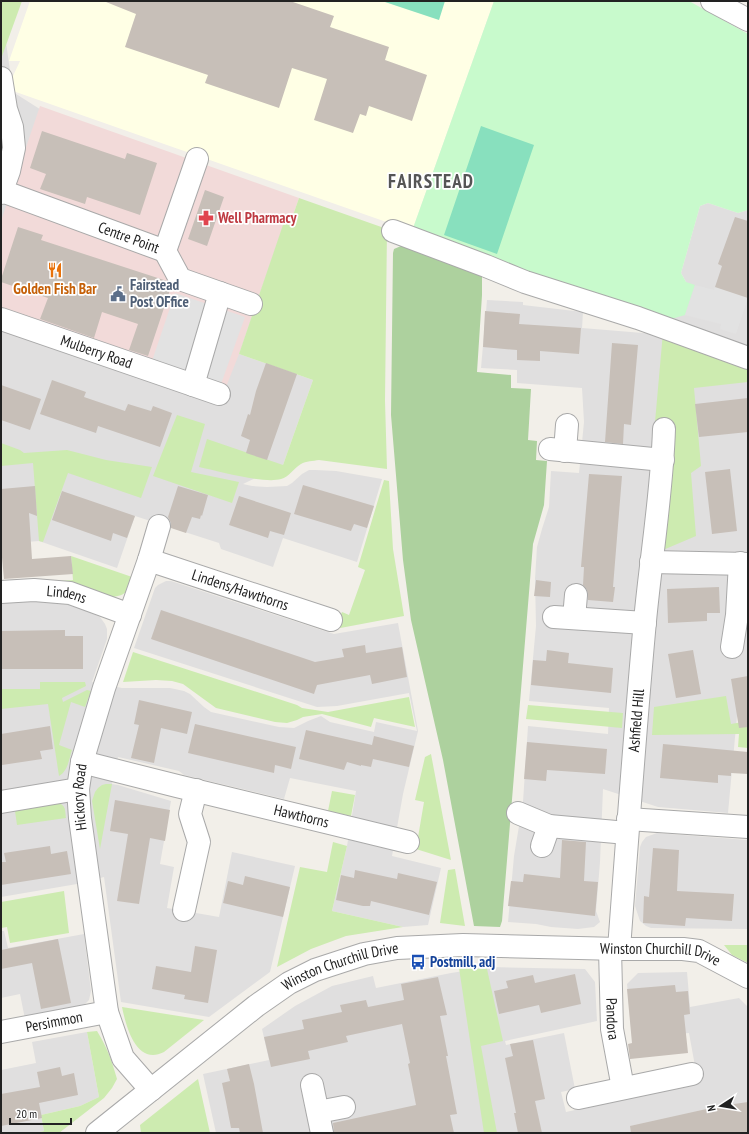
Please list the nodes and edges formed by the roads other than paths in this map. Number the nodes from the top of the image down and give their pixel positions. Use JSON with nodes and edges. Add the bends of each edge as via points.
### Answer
{"nodes":[{"id":1,"x":712,"y":1,"type":"edge"},
{"id":2,"x":748,"y":20,"type":"edge"},
{"id":3,"x":1,"y":78,"type":"edge"},
{"id":4,"x":196,"y":159,"type":"dead end"},
{"id":5,"x":1,"y":192,"type":"edge"},
{"id":6,"x":393,"y":231,"type":"dead end"},
{"id":7,"x":165,"y":251,"type":"junction"},
{"id":8,"x":220,"y":293,"type":"junction"},
{"id":9,"x":251,"y":304,"type":"dead end"},
{"id":10,"x":1,"y":319,"type":"edge"},
{"id":11,"x":748,"y":358,"type":"edge"},
{"id":12,"x":192,"y":385,"type":"junction"},
{"id":13,"x":219,"y":394,"type":"dead end"},
{"id":14,"x":567,"y":425,"type":"dead end"},
{"id":15,"x":664,"y":429,"type":"dead end"},
{"id":16,"x":663,"y":460,"type":"junction"},
{"id":17,"x":159,"y":526,"type":"dead end"},
{"id":18,"x":149,"y":560,"type":"junction"},
{"id":19,"x":651,"y":562,"type":"junction"},
{"id":20,"x":744,"y":563,"type":"edge"},
{"id":21,"x":1,"y":592,"type":"edge"},
{"id":22,"x":576,"y":595,"type":"dead end"},
{"id":23,"x":130,"y":614,"type":"junction"},
{"id":24,"x":743,"y":616,"type":"edge"},
{"id":25,"x":331,"y":620,"type":"dead end"},
{"id":26,"x":645,"y":623,"type":"junction"},
{"id":27,"x":732,"y":647,"type":"dead end"},
{"id":28,"x":82,"y":762,"type":"junction"},
{"id":29,"x":78,"y":789,"type":"junction"},
{"id":30,"x":196,"y":790,"type":"junction"},
{"id":31,"x":1,"y":802,"type":"edge"},
{"id":32,"x":518,"y":814,"type":"dead end"},
{"id":33,"x":628,"y":826,"type":"junction"},
{"id":34,"x":748,"y":828,"type":"edge"},
{"id":35,"x":408,"y":842,"type":"dead end"},
{"id":36,"x":184,"y":910,"type":"dead end"},
{"id":37,"x":615,"y":949,"type":"junction"},
{"id":38,"x":748,"y":977,"type":"edge"},
{"id":39,"x":107,"y":1012,"type":"junction"},
{"id":40,"x":1,"y":1032,"type":"edge"},
{"id":41,"x":692,"y":1074,"type":"dead end"},
{"id":42,"x":312,"y":1085,"type":"dead end"},
{"id":43,"x":623,"y":1088,"type":"junction"},
{"id":44,"x":150,"y":1090,"type":"junction"},
{"id":45,"x":578,"y":1098,"type":"dead end"},
{"id":46,"x":344,"y":1107,"type":"dead end"},
{"id":47,"x":320,"y":1123,"type":"edge"},
{"id":48,"x":97,"y":1133,"type":"edge"}],
"edges":[{"from":1,"to":2,"type":"street"},
{"from":3,"to":5,"type":"street","via":[[14,148]]},
{"from":4,"to":7,"type":"street","name":"Centre Point"},
{"from":5,"to":7,"type":"street","name":"Centre Point"},
{"from":6,"to":11,"type":"street","via":[[525,282],[638,318]]},
{"from":7,"to":8,"type":"street","via":[[180,278]]},
{"from":8,"to":9,"type":"street"},
{"from":8,"to":12,"type":"street"},
{"from":10,"to":12,"type":"street","name":"Mulberry Road"},
{"from":12,"to":13,"type":"street","name":"Mulberry Road"},
{"from":14,"to":16,"type":"street","via":[[557,450]]},
{"from":15,"to":16,"type":"street","name":"Ashfield Hill"},
{"from":16,"to":19,"type":"street","name":"Ashfield Hill"},
{"from":17,"to":18,"type":"street","name":"Hickory Road"},
{"from":18,"to":23,"type":"street","name":"Hickory Road"},
{"from":18,"to":25,"type":"street","name":"Lindens/Hawthorns"},
{"from":19,"to":20,"type":"street"},
{"from":19,"to":26,"type":"street","name":"Ashfield Hill"},
{"from":20,"to":24,"type":"street"},
{"from":21,"to":23,"type":"street","name":"Lindens","via":[[34,590],[70,593]]},
{"from":22,"to":26,"type":"street","via":[[564,618]]},
{"from":23,"to":28,"type":"street","name":"Hickory Road"},
{"from":24,"to":27,"type":"street"},
{"from":26,"to":33,"type":"street","name":"Ashfield Hill"},
{"from":28,"to":29,"type":"street","name":"Hickory Road"},
{"from":28,"to":30,"type":"street","name":"Hawthorns"},
{"from":29,"to":31,"type":"street"},
{"from":29,"to":39,"type":"street","name":"Hickory Road"},
{"from":30,"to":35,"type":"street","name":"Hawthorns"},
{"from":30,"to":36,"type":"street","via":[[190,814],[199,842]]},
{"from":32,"to":33,"type":"street","via":[[546,836]]},
{"from":33,"to":34,"type":"street"},
{"from":33,"to":37,"type":"street","name":"Ashfield Hill"},
{"from":37,"to":38,"type":"street","name":"Winston Churchill Drive","via":[[678,948],[699,951]]},
{"from":37,"to":43,"type":"street","name":"Pandora","via":[[612,1029]]},
{"from":37,"to":44,"type":"street","name":"Winston Churchill Drive","via":[[463,945],[397,948],[364,954],[315,970],[289,983]]},
{"from":39,"to":40,"type":"street","name":"Persimmon"},
{"from":39,"to":44,"type":"street","name":"Hickory Road","via":[[123,1058]]},
{"from":41,"to":43,"type":"street"},
{"from":42,"to":47,"type":"street"},
{"from":43,"to":45,"type":"street"},
{"from":44,"to":48,"type":"street","name":"Winston Churchill Drive"},
{"from":46,"to":47,"type":"street"}]}
